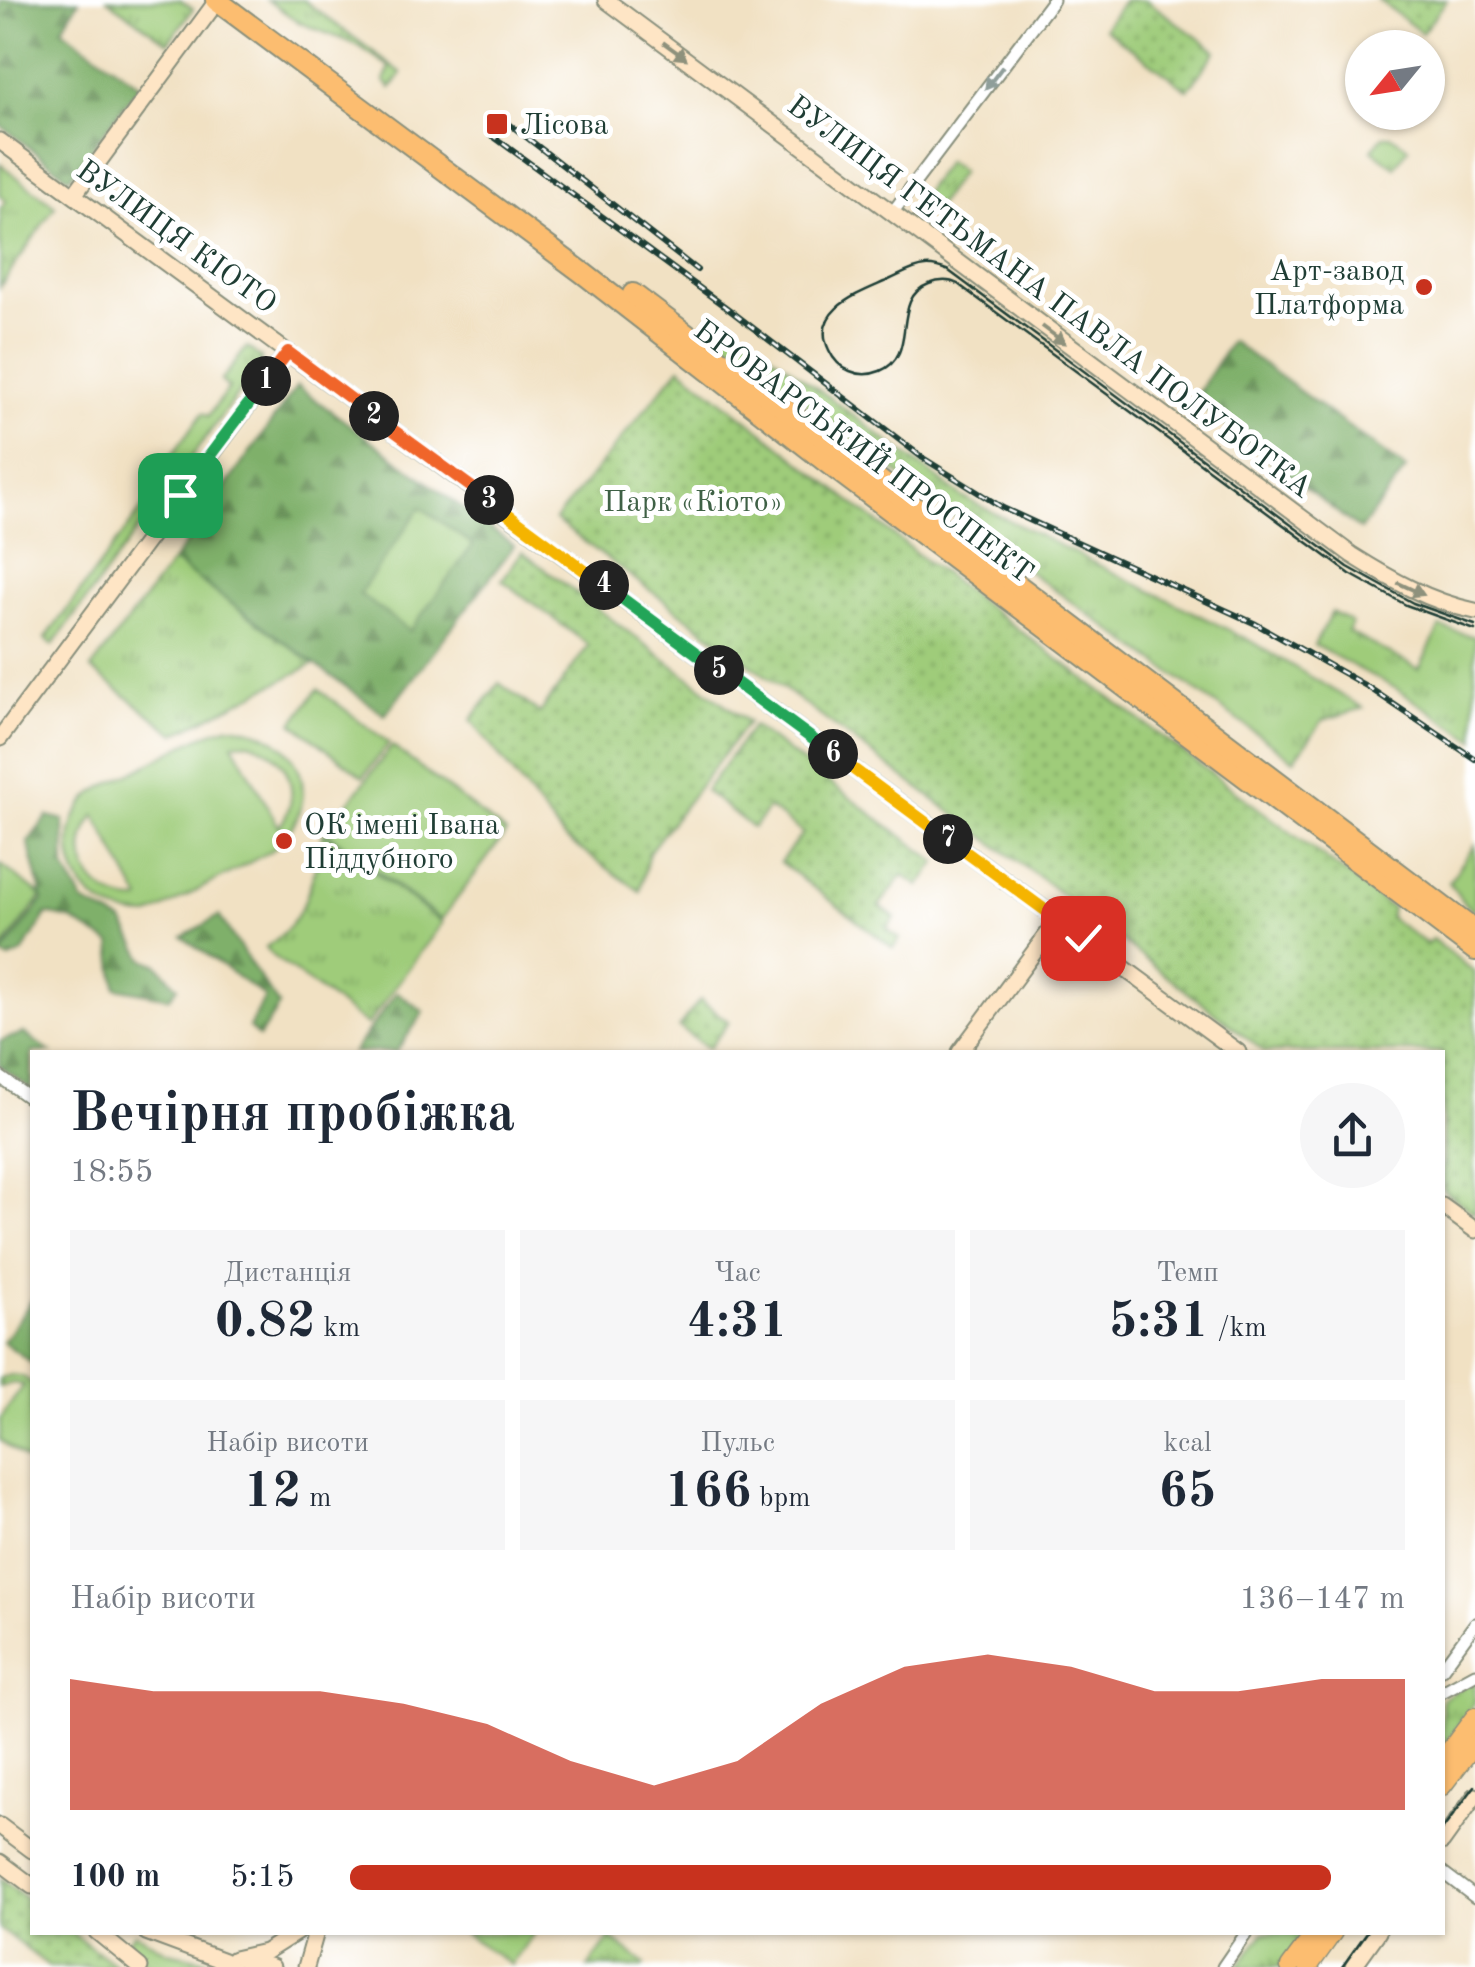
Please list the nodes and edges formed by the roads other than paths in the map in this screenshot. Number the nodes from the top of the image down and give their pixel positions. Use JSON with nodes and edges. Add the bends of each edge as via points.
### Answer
{"nodes":[{"id":1,"x":239,"y":0,"type":"edge"},
{"id":2,"x":606,"y":0,"type":"edge"},
{"id":3,"x":1053,"y":0,"type":"edge"},
{"id":4,"x":216,"y":1,"type":"edge"},
{"id":5,"x":0,"y":142,"type":"edge"},
{"id":6,"x":74,"y":195,"type":"junction"},
{"id":7,"x":892,"y":212,"type":"junction"},
{"id":8,"x":288,"y":352,"type":"junction"},
{"id":9,"x":1475,"y":611,"type":"edge"},
{"id":10,"x":0,"y":738,"type":"edge"},
{"id":11,"x":1058,"y":920,"type":"junction"},
{"id":12,"x":1475,"y":931,"type":"edge"},
{"id":13,"x":1475,"y":950,"type":"edge"},
{"id":14,"x":961,"y":1050,"type":"edge"},
{"id":15,"x":1235,"y":1050,"type":"edge"},
{"id":16,"x":0,"y":1076,"type":"edge"},
{"id":17,"x":30,"y":1098,"type":"edge"},
{"id":18,"x":1445,"y":1208,"type":"edge"},
{"id":19,"x":1475,"y":1230,"type":"edge"},
{"id":20,"x":1475,"y":1624,"type":"edge"},
{"id":21,"x":1445,"y":1665,"type":"edge"},
{"id":22,"x":1475,"y":1674,"type":"edge"},
{"id":23,"x":1445,"y":1690,"type":"edge"},
{"id":24,"x":1475,"y":1717,"type":"edge"},
{"id":25,"x":1475,"y":1743,"type":"edge"},
{"id":26,"x":1445,"y":1757,"type":"edge"},
{"id":27,"x":1445,"y":1782,"type":"edge"},
{"id":28,"x":1475,"y":1796,"type":"edge"},
{"id":29,"x":0,"y":1826,"type":"edge"},
{"id":30,"x":1445,"y":1838,"type":"edge"},
{"id":31,"x":30,"y":1848,"type":"edge"},
{"id":32,"x":0,"y":1862,"type":"edge"},
{"id":33,"x":1445,"y":1874,"type":"edge"},
{"id":34,"x":30,"y":1884,"type":"edge"},
{"id":35,"x":1475,"y":1897,"type":"edge"},
{"id":36,"x":100,"y":1935,"type":"edge"},
{"id":37,"x":154,"y":1935,"type":"edge"},
{"id":38,"x":293,"y":1935,"type":"edge"},
{"id":39,"x":315,"y":1935,"type":"edge"},
{"id":40,"x":1245,"y":1935,"type":"edge"},
{"id":41,"x":1314,"y":1935,"type":"edge"},
{"id":42,"x":1332,"y":1935,"type":"edge"},
{"id":43,"x":1376,"y":1935,"type":"edge"},
{"id":44,"x":223,"y":1962,"type":"edge"},
{"id":45,"x":140,"y":1967,"type":"edge"},
{"id":46,"x":272,"y":1967,"type":"edge"},
{"id":47,"x":306,"y":1967,"type":"edge"},
{"id":48,"x":1223,"y":1967,"type":"edge"},
{"id":49,"x":1290,"y":1967,"type":"edge"},
{"id":50,"x":1308,"y":1967,"type":"edge"},
{"id":51,"x":1353,"y":1967,"type":"edge"}],
"edges":[{"from":1,"to":12,"type":"highway","name":"БРОВАРСЬКИЙ ПРОСПЕКТ"},
{"from":2,"to":7,"type":"street","name":"ВУЛИЦЯ ГЕТЬМАНА ПАВЛА ПОЛУБОТКА","one_way":true},
{"from":3,"to":7,"type":"street","one_way":true},
{"from":4,"to":6,"type":"street"},
{"from":4,"to":13,"type":"highway","name":"БРОВАРСЬКИЙ ПРОСПЕКТ"},
{"from":5,"to":6,"type":"street","name":"ВУЛИЦЯ КІОТО"},
{"from":6,"to":8,"type":"street","name":"ВУЛИЦЯ КІОТО"},
{"from":7,"to":9,"type":"street","name":"ВУЛИЦЯ ГЕТЬМАНА ПАВЛА ПОЛУБОТКА","one_way":true,"via":[[1352,555],[1412,590]]},
{"from":8,"to":10,"type":"street"},
{"from":8,"to":11,"type":"street","name":"ВУЛИЦЯ КІОТО"},
{"from":11,"to":14,"type":"street"},
{"from":11,"to":15,"type":"street","name":"ВУЛИЦЯ КІОТО"},
{"from":16,"to":17,"type":"street"},
{"from":18,"to":19,"type":"street"},
{"from":20,"to":21,"type":"street"},
{"from":22,"to":23,"type":"street"},
{"from":24,"to":26,"type":"main road"},
{"from":25,"to":27,"type":"main road"},
{"from":28,"to":30,"type":"street"},
{"from":29,"to":31,"type":"street"},
{"from":32,"to":34,"type":"street"},
{"from":33,"to":35,"type":"street"},
{"from":36,"to":45,"type":"street"},
{"from":37,"to":44,"type":"street"},
{"from":38,"to":44,"type":"street","via":[[265,1952]]},
{"from":39,"to":47,"type":"street"},
{"from":40,"to":48,"type":"street"},
{"from":41,"to":49,"type":"main road"},
{"from":42,"to":50,"type":"main road"},
{"from":43,"to":51,"type":"street"},
{"from":44,"to":46,"type":"street","via":[[247,1959]]}]}
